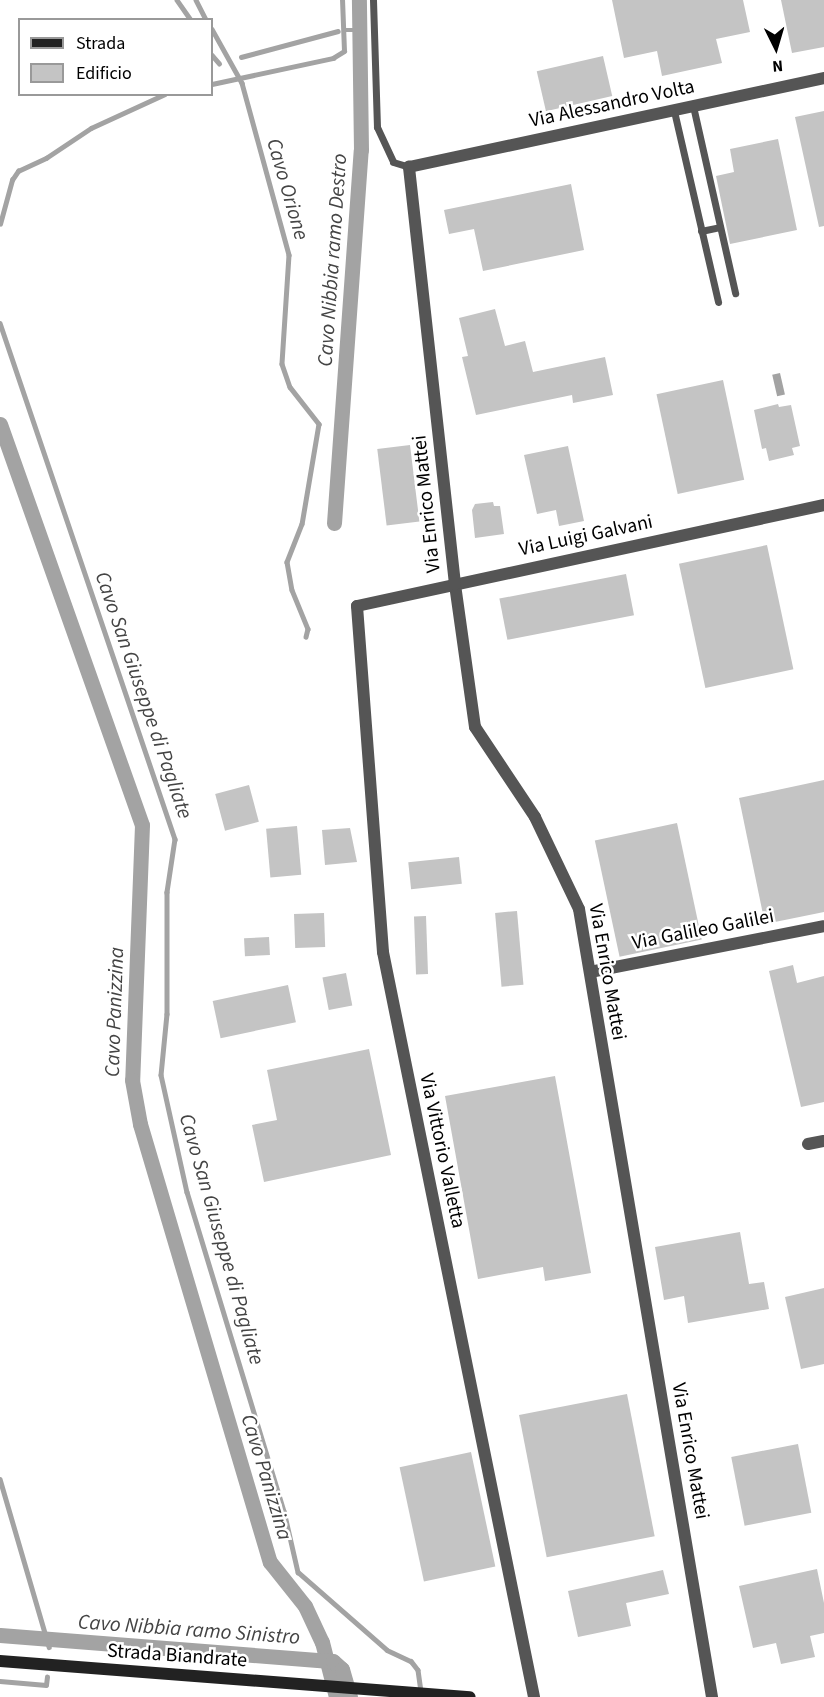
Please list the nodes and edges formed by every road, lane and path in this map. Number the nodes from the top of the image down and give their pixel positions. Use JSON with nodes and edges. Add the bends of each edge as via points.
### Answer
{"nodes":[{"id":1,"x":373,"y":0,"type":"edge"},
{"id":2,"x":824,"y":78,"type":"edge"},
{"id":3,"x":693,"y":106,"type":"junction"},
{"id":4,"x":674,"y":111,"type":"junction"},
{"id":5,"x":409,"y":167,"type":"junction"},
{"id":6,"x":720,"y":227,"type":"junction"},
{"id":7,"x":701,"y":231,"type":"junction"},
{"id":8,"x":735,"y":293,"type":"dead end"},
{"id":9,"x":718,"y":302,"type":"dead end"},
{"id":10,"x":824,"y":505,"type":"edge"},
{"id":11,"x":455,"y":584,"type":"junction"},
{"id":12,"x":357,"y":606,"type":"joint"},
{"id":13,"x":824,"y":926,"type":"edge"},
{"id":14,"x":590,"y":972,"type":"junction"},
{"id":15,"x":824,"y":1141,"type":"edge"},
{"id":16,"x":808,"y":1144,"type":"dead end"},
{"id":17,"x":0,"y":1661,"type":"edge"},
{"id":18,"x":470,"y":1697,"type":"edge"},
{"id":19,"x":534,"y":1697,"type":"edge"},
{"id":20,"x":712,"y":1697,"type":"edge"}],
"edges":[{"from":1,"to":5,"type":"lane","via":[[377,127],[393,162]]},
{"from":2,"to":3,"type":"street","name":"Via Alessandro Volta"},
{"from":3,"to":4,"type":"street","name":"Via Alessandro Volta"},
{"from":3,"to":6,"type":"lane"},
{"from":4,"to":5,"type":"street","name":"Via Alessandro Volta"},
{"from":4,"to":7,"type":"lane"},
{"from":5,"to":11,"type":"street","name":"Via Enrico Mattei"},
{"from":6,"to":7,"type":"lane"},
{"from":6,"to":8,"type":"lane"},
{"from":7,"to":9,"type":"lane"},
{"from":10,"to":11,"type":"street","name":"Via Luigi Galvani"},
{"from":11,"to":12,"type":"street","name":"Via Luigi Galvani"},
{"from":11,"to":14,"type":"street","name":"Via Enrico Mattei","via":[[476,727],[535,817],[579,909]]},
{"from":12,"to":19,"type":"street","name":"Via Vittorio Valletta","via":[[383,952]]},
{"from":13,"to":14,"type":"street","name":"Via Galileo Galilei"},
{"from":14,"to":20,"type":"street","name":"Via Enrico Mattei"},
{"from":15,"to":16,"type":"street"},
{"from":17,"to":18,"type":"main road","name":"Strada Biandrate"}]}
